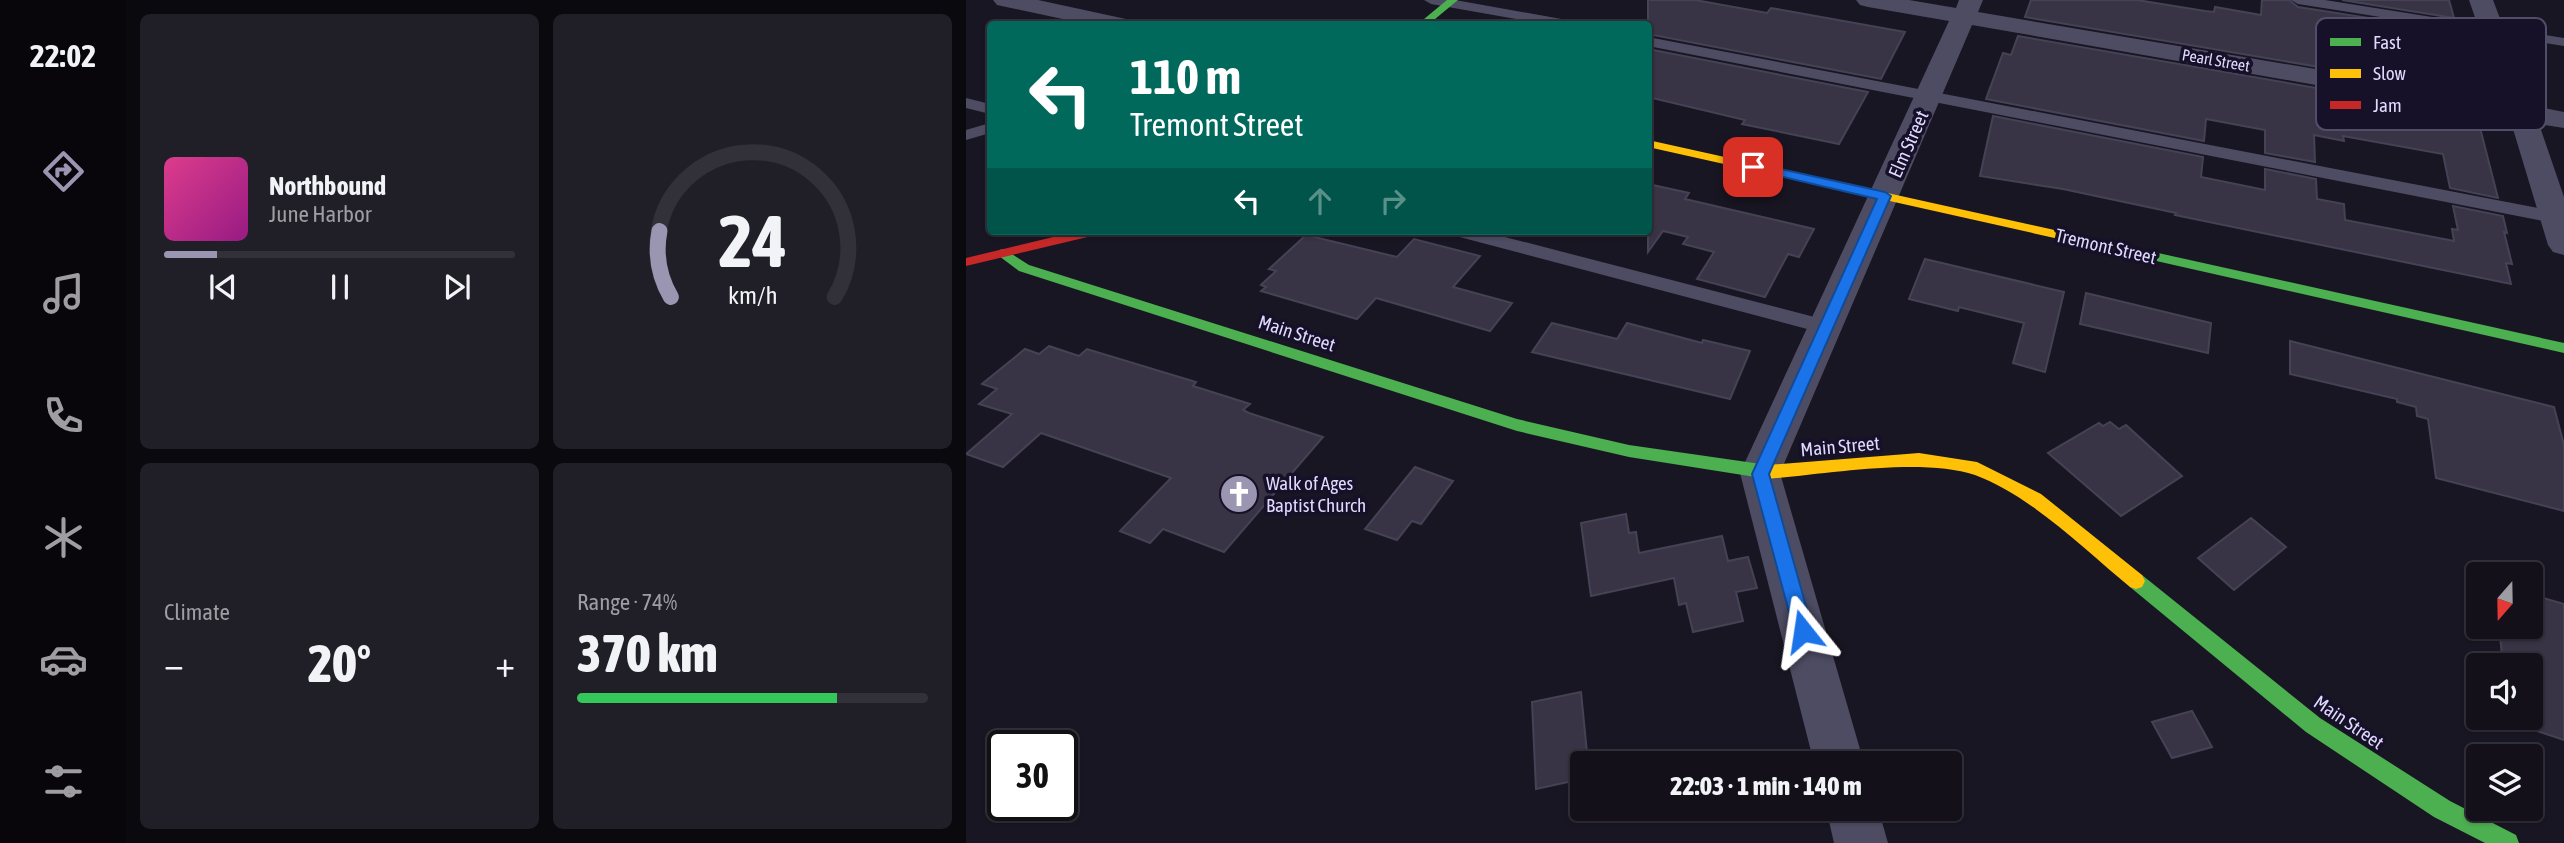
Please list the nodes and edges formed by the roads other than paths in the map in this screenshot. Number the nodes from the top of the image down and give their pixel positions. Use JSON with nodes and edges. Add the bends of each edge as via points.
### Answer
{"nodes":[{"id":1,"x":1005,"y":0,"type":"edge"},
{"id":2,"x":1431,"y":0,"type":"edge"},
{"id":3,"x":1868,"y":0,"type":"edge"},
{"id":4,"x":2298,"y":0,"type":"edge"},
{"id":5,"x":2481,"y":0,"type":"edge"},
{"id":6,"x":1450,"y":2,"type":"edge"},
{"id":7,"x":1968,"y":8,"type":"edge"},
{"id":8,"x":2414,"y":18,"type":"edge"},
{"id":9,"x":2488,"y":18,"type":"edge"},
{"id":10,"x":1102,"y":21,"type":"edge"},
{"id":11,"x":1427,"y":21,"type":"edge"},
{"id":12,"x":1551,"y":21,"type":"edge"},
{"id":13,"x":2546,"y":39,"type":"edge"},
{"id":14,"x":1652,"y":42,"type":"edge"},
{"id":15,"x":2564,"y":42,"type":"edge"},
{"id":16,"x":2316,"y":74,"type":"edge"},
{"id":17,"x":1929,"y":96,"type":"junction"},
{"id":18,"x":966,"y":103,"type":"edge"},
{"id":19,"x":987,"y":108,"type":"edge"},
{"id":20,"x":2546,"y":117,"type":"edge"},
{"id":21,"x":2564,"y":120,"type":"edge"},
{"id":22,"x":987,"y":129,"type":"edge"},
{"id":23,"x":2528,"y":130,"type":"edge"},
{"id":24,"x":966,"y":135,"type":"edge"},
{"id":25,"x":1652,"y":144,"type":"edge"},
{"id":26,"x":1885,"y":196,"type":"junction"},
{"id":27,"x":2560,"y":218,"type":"edge"},
{"id":28,"x":1080,"y":235,"type":"edge"},
{"id":29,"x":1474,"y":235,"type":"edge"},
{"id":30,"x":2564,"y":245,"type":"edge"},
{"id":31,"x":1004,"y":253,"type":"junction"},
{"id":32,"x":966,"y":262,"type":"edge"},
{"id":33,"x":1826,"y":327,"type":"junction"},
{"id":34,"x":2564,"y":348,"type":"edge"},
{"id":35,"x":1760,"y":474,"type":"junction"},
{"id":36,"x":1836,"y":751,"type":"edge"},
{"id":37,"x":1855,"y":821,"type":"edge"},
{"id":38,"x":1861,"y":843,"type":"edge"},
{"id":39,"x":2508,"y":843,"type":"edge"}],
"edges":[{"from":1,"to":10,"type":"street"},
{"from":2,"to":6,"type":"lane"},
{"from":3,"to":7,"type":"street","name":"Pearl Street"},
{"from":4,"to":8,"type":"lane"},
{"from":5,"to":9,"type":"street"},
{"from":6,"to":11,"type":"street"},
{"from":6,"to":12,"type":"lane"},
{"from":7,"to":16,"type":"street","name":"Pearl Street"},
{"from":7,"to":17,"type":"street","name":"Elm Street"},
{"from":13,"to":15,"type":"lane"},
{"from":14,"to":17,"type":"lane"},
{"from":17,"to":26,"type":"street","name":"Elm Street"},
{"from":17,"to":27,"type":"lane"},
{"from":18,"to":19,"type":"lane"},
{"from":20,"to":21,"type":"street","name":"Pearl Street"},
{"from":22,"to":24,"type":"lane"},
{"from":23,"to":27,"type":"street"},
{"from":25,"to":26,"type":"street","name":"Tremont Street"},
{"from":26,"to":33,"type":"street","name":"Elm Street"},
{"from":26,"to":34,"type":"street","name":"Tremont Street"},
{"from":27,"to":30,"type":"street"},
{"from":28,"to":31,"type":"street"},
{"from":29,"to":33,"type":"lane"},
{"from":31,"to":32,"type":"street"},
{"from":31,"to":35,"type":"street","name":"Main Street","via":[[1024,268],[1517,425]]},
{"from":33,"to":35,"type":"street","name":"Elm Street"},
{"from":35,"to":36,"type":"street"},
{"from":35,"to":39,"type":"street","name":"Main Street","via":[[1919,460],[1977,469],[2035,499],[2313,725],[2442,809]]},
{"from":37,"to":38,"type":"street"}]}
